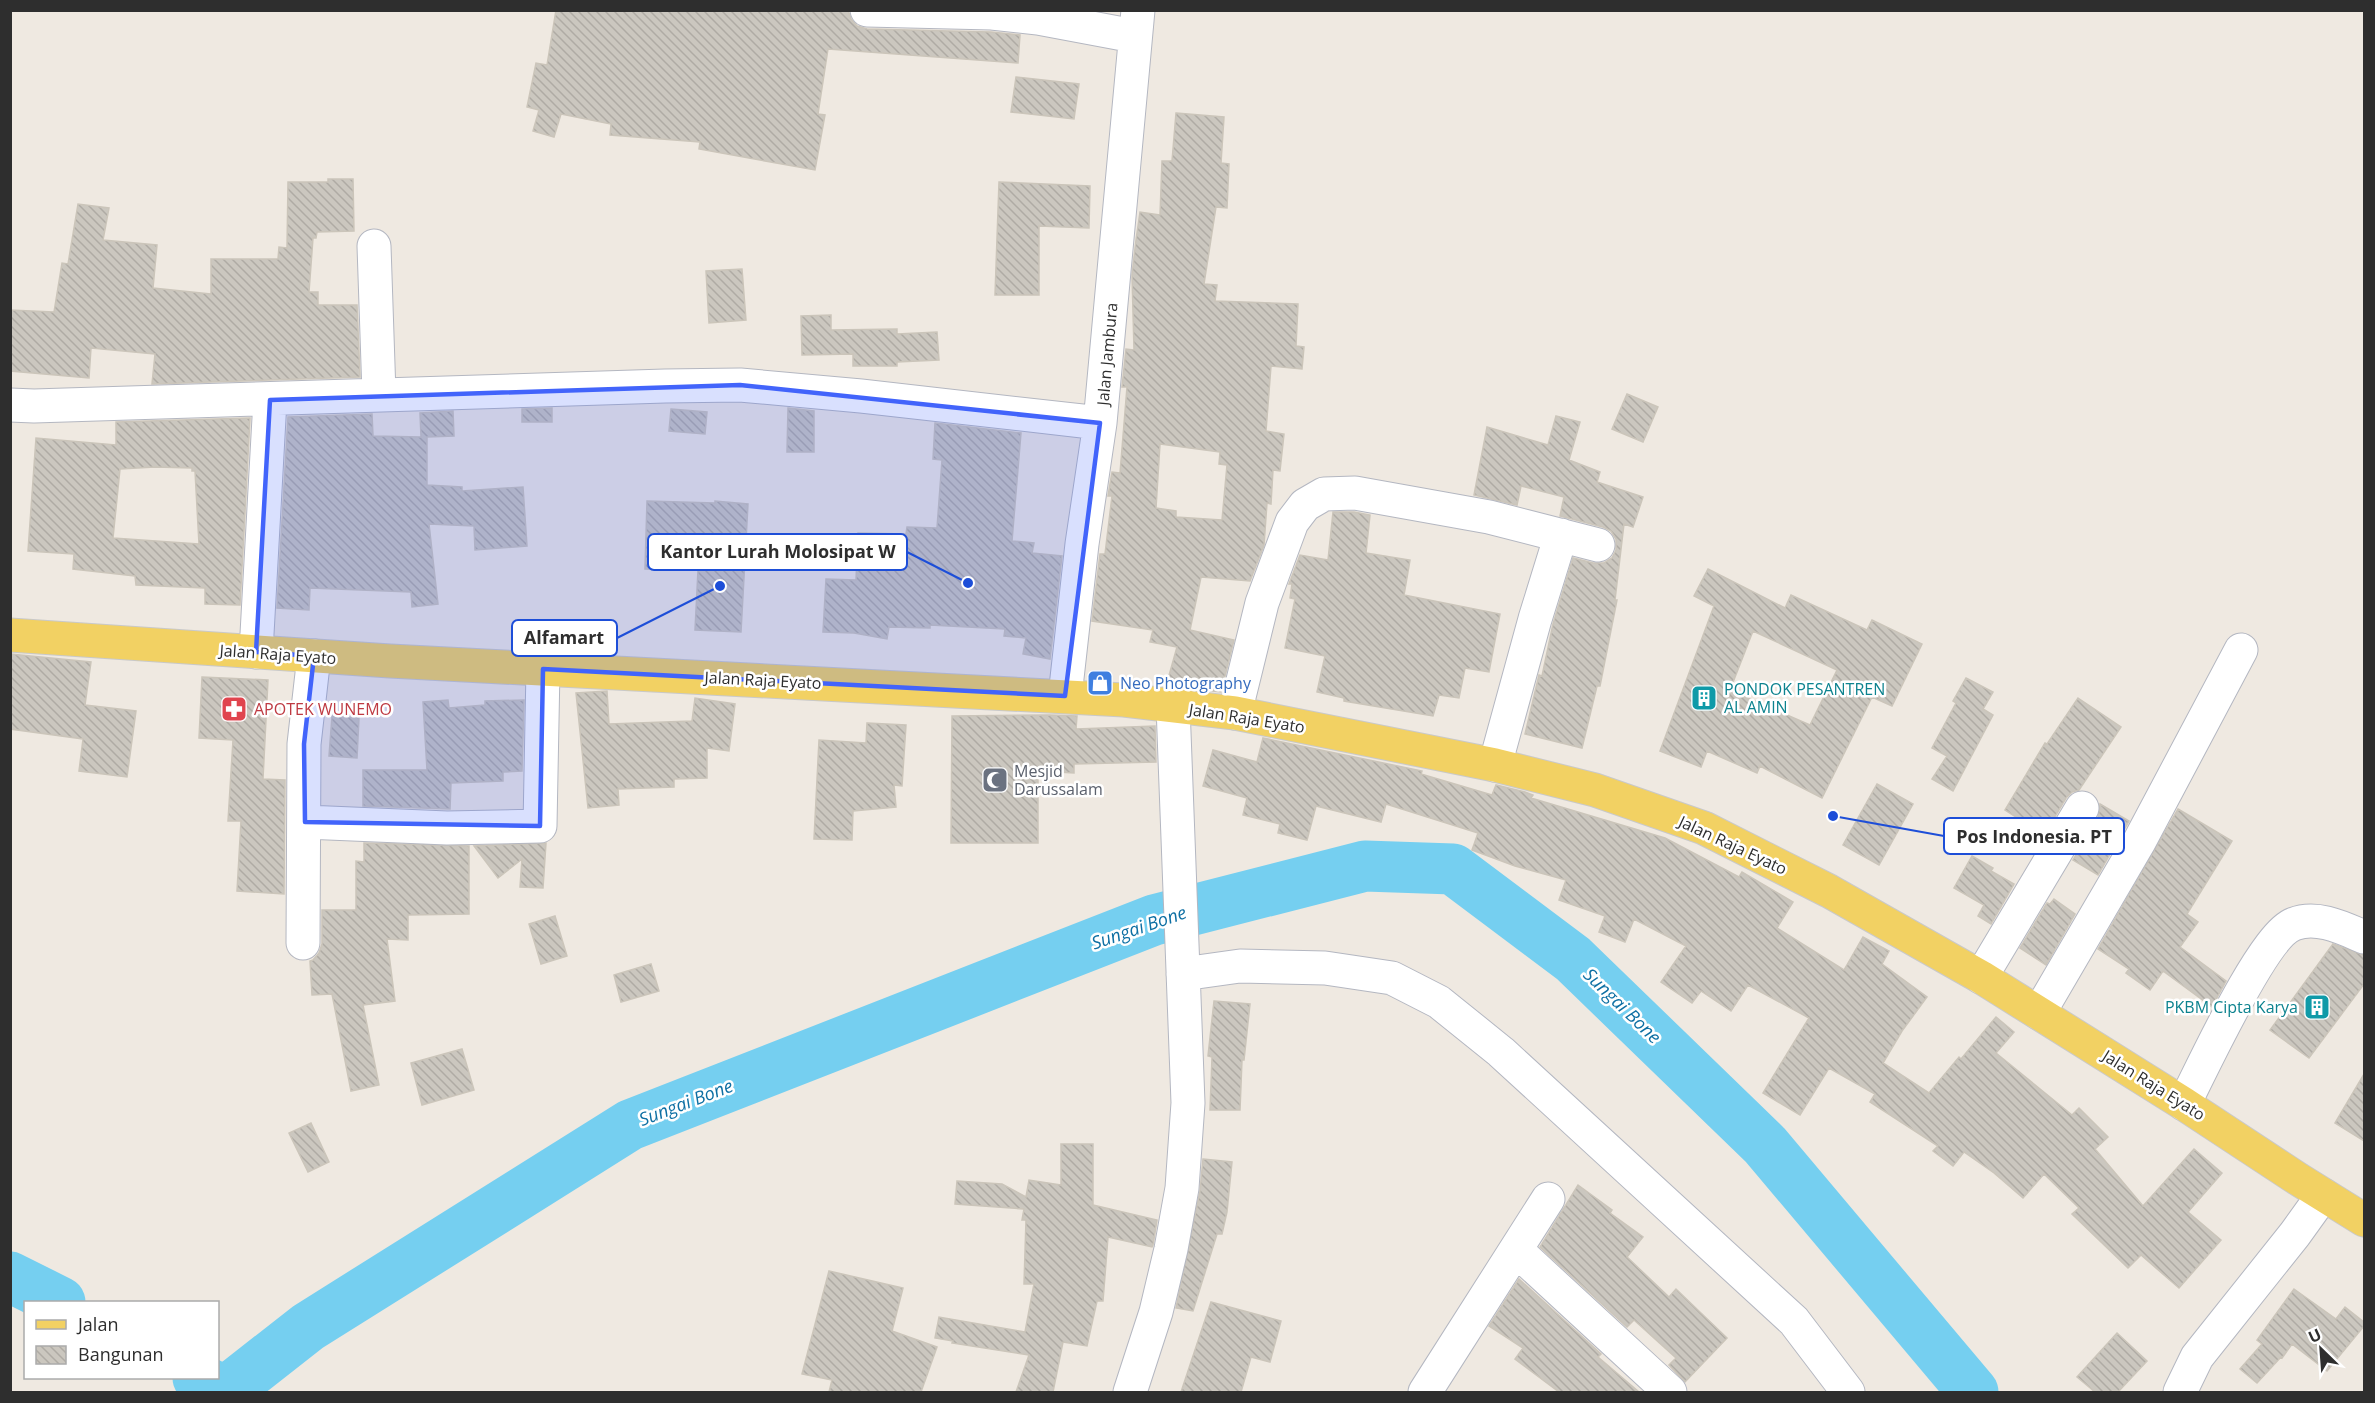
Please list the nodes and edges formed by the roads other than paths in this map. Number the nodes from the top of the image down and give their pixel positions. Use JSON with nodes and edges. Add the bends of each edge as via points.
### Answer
{"nodes":[{"id":1,"x":867,"y":10,"type":"edge"},
{"id":2,"x":1136,"y":23,"type":"edge"},
{"id":3,"x":374,"y":246,"type":"dead end"},
{"id":4,"x":379,"y":394,"type":"junction"},
{"id":5,"x":270,"y":400,"type":"junction"},
{"id":6,"x":10,"y":405,"type":"edge"},
{"id":7,"x":1100,"y":423,"type":"junction"},
{"id":8,"x":1561,"y":535,"type":"junction"},
{"id":9,"x":1598,"y":545,"type":"dead end"},
{"id":10,"x":10,"y":635,"type":"edge"},
{"id":11,"x":2241,"y":650,"type":"dead end"},
{"id":12,"x":256,"y":652,"type":"junction"},
{"id":13,"x":314,"y":656,"type":"junction"},
{"id":14,"x":543,"y":669,"type":"junction"},
{"id":15,"x":1065,"y":696,"type":"junction"},
{"id":16,"x":1173,"y":706,"type":"junction"},
{"id":17,"x":1235,"y":713,"type":"junction"},
{"id":18,"x":1495,"y":765,"type":"junction"},
{"id":19,"x":2082,"y":808,"type":"dead end"},
{"id":20,"x":304,"y":822,"type":"junction"},
{"id":21,"x":2364,"y":938,"type":"edge"},
{"id":22,"x":303,"y":943,"type":"dead end"},
{"id":23,"x":1183,"y":970,"type":"junction"},
{"id":24,"x":1981,"y":977,"type":"junction"},
{"id":25,"x":2038,"y":1013,"type":"junction"},
{"id":26,"x":2184,"y":1104,"type":"junction"},
{"id":27,"x":2323,"y":1195,"type":"junction"},
{"id":28,"x":1548,"y":1199,"type":"dead end"},
{"id":29,"x":2364,"y":1220,"type":"edge"},
{"id":30,"x":1516,"y":1250,"type":"junction"},
{"id":31,"x":1130,"y":1392,"type":"edge"},
{"id":32,"x":1425,"y":1392,"type":"edge"},
{"id":33,"x":1670,"y":1392,"type":"edge"},
{"id":34,"x":1848,"y":1392,"type":"edge"},
{"id":35,"x":2180,"y":1392,"type":"edge"}],
"edges":[{"from":1,"to":2,"type":"street","via":[[992,13]]},
{"from":2,"to":7,"type":"street","name":"Jalan Jambura"},
{"from":3,"to":4,"type":"street"},
{"from":4,"to":5,"type":"street"},
{"from":4,"to":7,"type":"street","via":[[740,385]]},
{"from":5,"to":6,"type":"street"},
{"from":5,"to":12,"type":"street"},
{"from":7,"to":15,"type":"street","name":"Jalan Jambura"},
{"from":8,"to":9,"type":"street"},
{"from":8,"to":17,"type":"street","via":[[1489,517],[1355,493],[1324,494],[1305,506],[1292,522],[1262,603]]},
{"from":8,"to":18,"type":"street"},
{"from":10,"to":12,"type":"main road","name":"Jalan Raja Eyato"},
{"from":11,"to":25,"type":"street","via":[[2139,842]]},
{"from":12,"to":13,"type":"main road","name":"Jalan Raja Eyato"},
{"from":13,"to":14,"type":"main road","name":"Jalan Raja Eyato"},
{"from":13,"to":20,"type":"street","via":[[304,744]]},
{"from":14,"to":15,"type":"main road","name":"Jalan Raja Eyato"},
{"from":14,"to":20,"type":"street","via":[[540,826],[447,828]]},
{"from":15,"to":16,"type":"main road","name":"Jalan Raja Eyato"},
{"from":16,"to":17,"type":"main road","name":"Jalan Raja Eyato"},
{"from":16,"to":23,"type":"street"},
{"from":17,"to":18,"type":"main road","name":"Jalan Raja Eyato"},
{"from":18,"to":24,"type":"main road","name":"Jalan Raja Eyato","via":[[1595,790],[1704,828],[1829,891]]},
{"from":19,"to":24,"type":"street"},
{"from":20,"to":22,"type":"street"},
{"from":21,"to":26,"type":"street","via":[[2336,925],[2314,922],[2294,924],[2278,934],[2252,974]]},
{"from":23,"to":31,"type":"street","via":[[1188,1103],[1182,1188],[1156,1312]]},
{"from":23,"to":34,"type":"street","via":[[1240,966],[1325,968],[1392,978],[1439,1002],[1501,1052],[1794,1321]]},
{"from":24,"to":25,"type":"main road","name":"Jalan Raja Eyato"},
{"from":25,"to":26,"type":"main road","name":"Jalan Raja Eyato"},
{"from":26,"to":27,"type":"main road","name":"Jalan Raja Eyato"},
{"from":27,"to":29,"type":"main road","name":"Jalan Raja Eyato"},
{"from":27,"to":35,"type":"street","via":[[2197,1357]]},
{"from":28,"to":30,"type":"street"},
{"from":30,"to":32,"type":"street"},
{"from":30,"to":33,"type":"street"}]}
